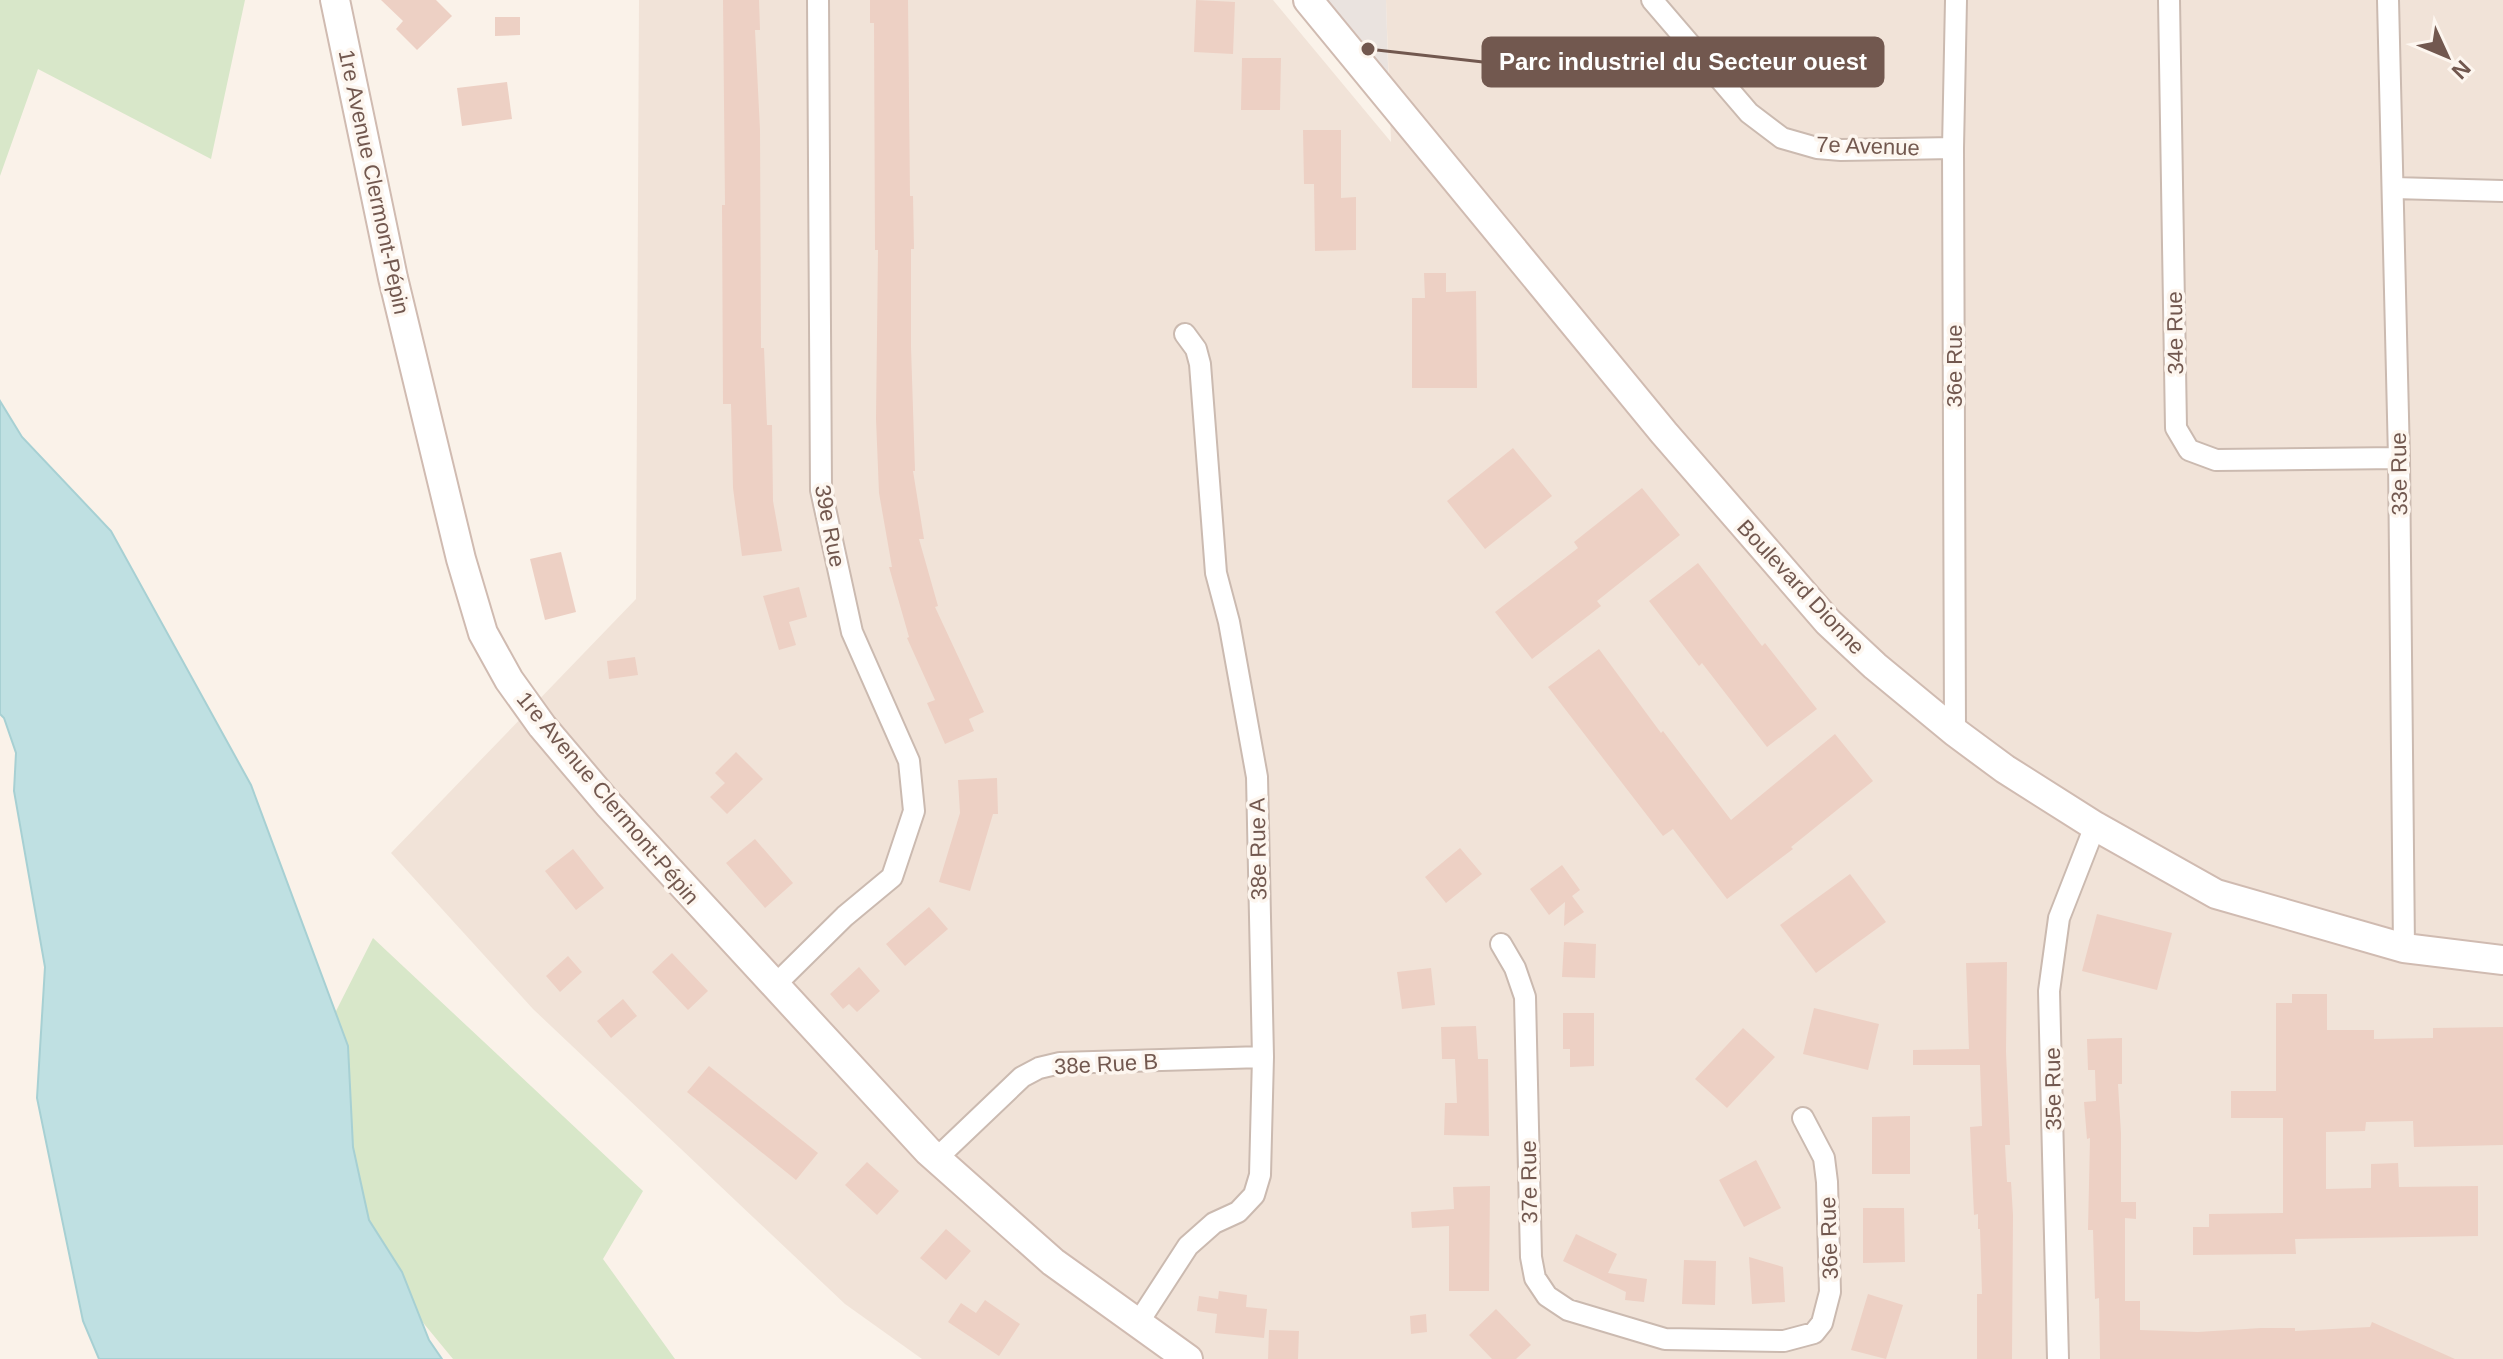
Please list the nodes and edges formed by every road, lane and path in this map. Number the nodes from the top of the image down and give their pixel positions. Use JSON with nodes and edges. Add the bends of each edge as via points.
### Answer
{"nodes":[{"id":1,"x":335,"y":0,"type":"edge"},
{"id":2,"x":818,"y":0,"type":"edge"},
{"id":3,"x":1308,"y":0,"type":"edge"},
{"id":4,"x":1652,"y":0,"type":"edge"},
{"id":5,"x":1956,"y":0,"type":"edge"},
{"id":6,"x":2169,"y":0,"type":"edge"},
{"id":7,"x":2388,"y":0,"type":"edge"},
{"id":8,"x":1953,"y":148,"type":"junction"},
{"id":9,"x":2394,"y":188,"type":"junction"},
{"id":10,"x":2503,"y":191,"type":"edge"},
{"id":11,"x":1185,"y":334,"type":"dead end"},
{"id":12,"x":2399,"y":458,"type":"junction"},
{"id":13,"x":1955,"y":732,"type":"junction"},
{"id":14,"x":2095,"y":826,"type":"junction"},
{"id":15,"x":1501,"y":944,"type":"dead end"},
{"id":16,"x":2404,"y":948,"type":"junction"},
{"id":17,"x":2503,"y":960,"type":"edge"},
{"id":18,"x":776,"y":984,"type":"junction"},
{"id":19,"x":1263,"y":1057,"type":"junction"},
{"id":20,"x":1803,"y":1118,"type":"dead end"},
{"id":21,"x":936,"y":1159,"type":"junction"},
{"id":22,"x":1138,"y":1323,"type":"junction"},
{"id":23,"x":1663,"y":1349,"type":"edge"},
{"id":24,"x":1188,"y":1359,"type":"edge"},
{"id":25,"x":2058,"y":1359,"type":"edge"}],
"edges":[{"from":1,"to":18,"type":"street","name":"1re Avenue Clermont-Pépin","via":[[393,278],[483,633],[542,726],[683,889]]},
{"from":2,"to":18,"type":"street","name":"39e Rue","via":[[821,490],[852,632],[909,761],[914,811],[892,877]]},
{"from":3,"to":13,"type":"street","name":"Boulevard Dionne","via":[[1664,433],[1828,622]]},
{"from":4,"to":8,"type":"street","name":"7e Avenue","via":[[1749,113],[1782,138],[1841,150]]},
{"from":5,"to":8,"type":"street","name":"36e Rue"},
{"from":6,"to":12,"type":"street","name":"34e Rue","via":[[2176,428],[2189,450],[2216,460]]},
{"from":7,"to":9,"type":"street","name":"33e Rue"},
{"from":8,"to":13,"type":"street","name":"36e Rue"},
{"from":9,"to":10,"type":"street"},
{"from":9,"to":12,"type":"street","name":"33e Rue"},
{"from":11,"to":19,"type":"street","name":"38e Rue A","via":[[1200,364],[1216,573],[1257,777]]},
{"from":12,"to":16,"type":"street","name":"33e Rue"},
{"from":13,"to":14,"type":"street","name":"Boulevard Dionne"},
{"from":14,"to":16,"type":"street","name":"Boulevard Dionne","via":[[2216,894]]},
{"from":14,"to":25,"type":"street","name":"35e Rue","via":[[2059,918],[2049,991]]},
{"from":15,"to":23,"type":"street","name":"37e Rue","via":[[1525,997],[1535,1278],[1547,1296],[1568,1310]]},
{"from":16,"to":17,"type":"street","name":"Boulevard Dionne"},
{"from":18,"to":21,"type":"street","name":"1re Avenue Clermont-Pépin"},
{"from":19,"to":21,"type":"street","name":"38e Rue B","via":[[1039,1068],[1022,1077]]},
{"from":19,"to":22,"type":"street","name":"38e Rue A","via":[[1260,1175],[1254,1195],[1188,1246]]},
{"from":20,"to":23,"type":"street","name":"36e Rue","via":[[1824,1158],[1827,1182],[1830,1292],[1822,1323],[1814,1333],[1784,1341]]},
{"from":21,"to":22,"type":"street","name":"1re Avenue Clermont-Pépin","via":[[1053,1262]]},
{"from":22,"to":24,"type":"street","name":"1re Avenue Clermont-Pépin"}]}
